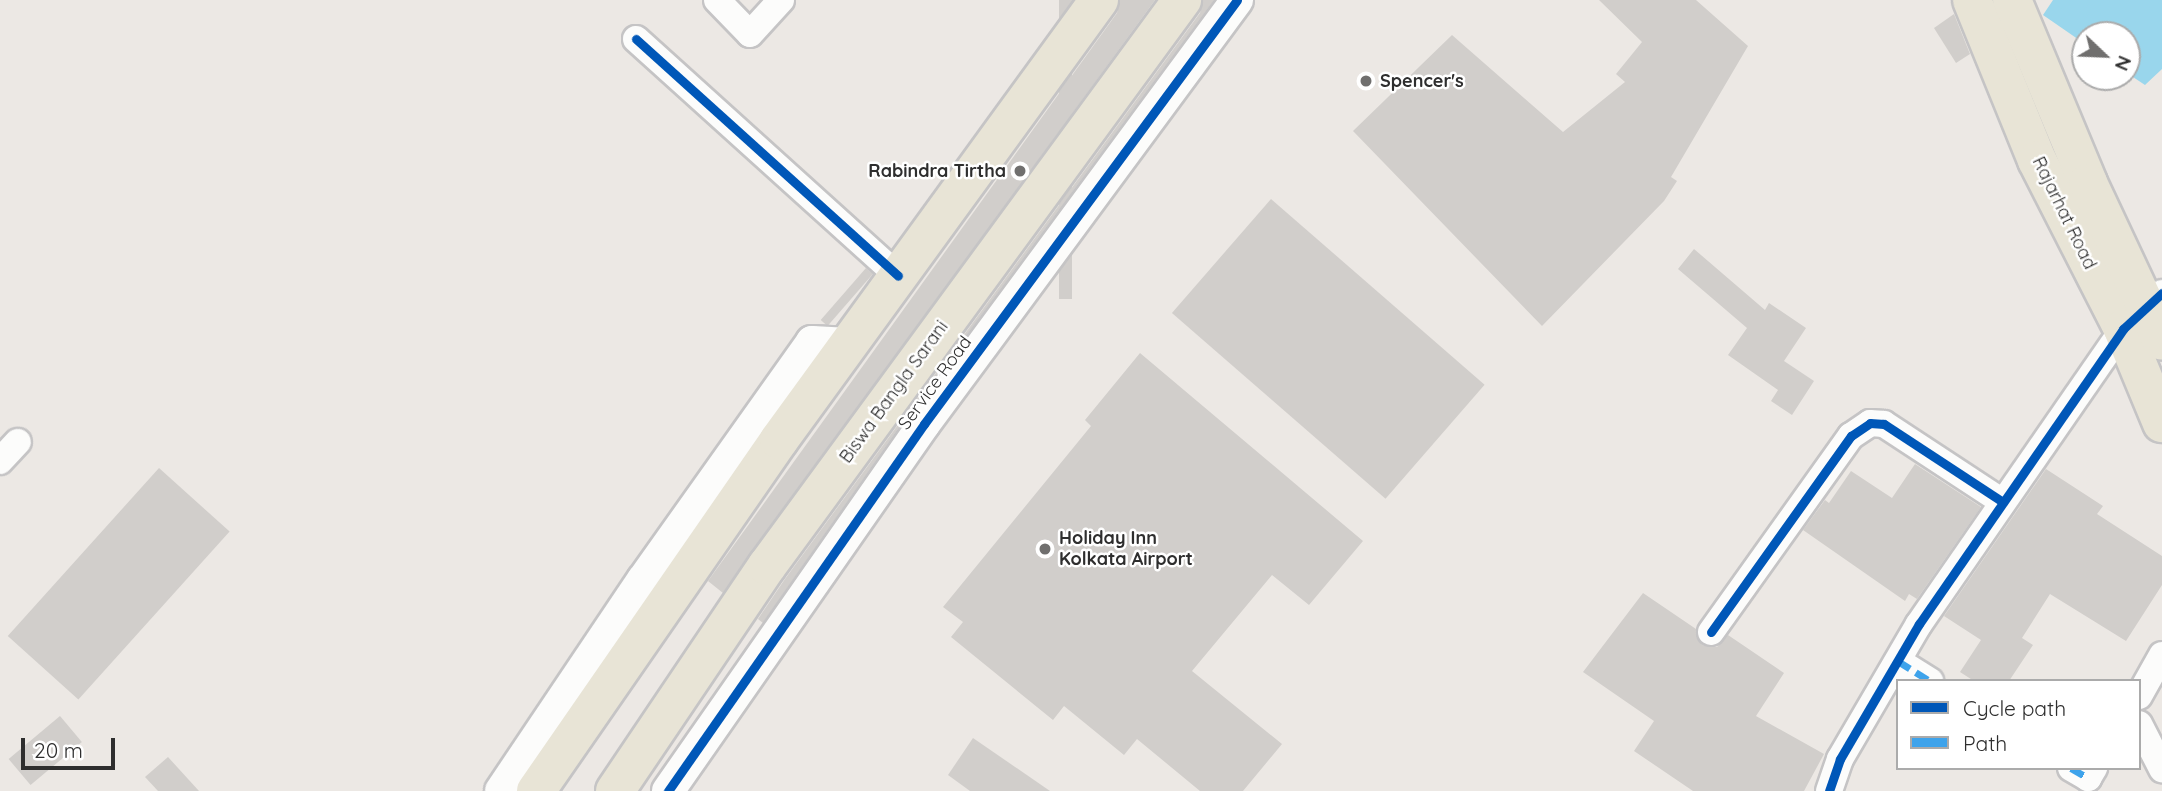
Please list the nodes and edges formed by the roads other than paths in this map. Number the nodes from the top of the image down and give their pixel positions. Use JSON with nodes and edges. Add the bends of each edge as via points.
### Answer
{"nodes":[{"id":1,"x":717,"y":0,"type":"edge"},
{"id":2,"x":781,"y":0,"type":"edge"},
{"id":3,"x":1099,"y":0,"type":"edge"},
{"id":4,"x":1182,"y":0,"type":"edge"},
{"id":5,"x":1237,"y":0,"type":"edge"},
{"id":6,"x":1972,"y":0,"type":"edge"},
{"id":7,"x":2012,"y":0,"type":"edge"},
{"id":8,"x":636,"y":39,"type":"dead end"},
{"id":9,"x":898,"y":276,"type":"junction"},
{"id":10,"x":2149,"y":318,"type":"edge"},
{"id":11,"x":2162,"y":423,"type":"edge"},
{"id":12,"x":2001,"y":502,"type":"junction"},
{"id":13,"x":656,"y":586,"type":"junction"},
{"id":14,"x":1711,"y":632,"type":"dead end"},
{"id":15,"x":2162,"y":655,"type":"edge"},
{"id":16,"x":1898,"y":661,"type":"junction"},
{"id":17,"x":1927,"y":679,"type":"edge"},
{"id":18,"x":2141,"y":692,"type":"edge"},
{"id":19,"x":2141,"y":728,"type":"edge"},
{"id":20,"x":2162,"y":769,"type":"edge"},
{"id":21,"x":2074,"y":770,"type":"edge"},
{"id":22,"x":2093,"y":770,"type":"edge"},
{"id":23,"x":501,"y":791,"type":"edge"},
{"id":24,"x":536,"y":791,"type":"edge"},
{"id":25,"x":615,"y":791,"type":"edge"},
{"id":26,"x":668,"y":791,"type":"edge"},
{"id":27,"x":1829,"y":791,"type":"edge"}],
"edges":[{"from":1,"to":2,"type":"street","via":[[751,34]]},
{"from":3,"to":9,"type":"main road"},
{"from":4,"to":25,"type":"main road","name":"Biswa Bangla Sarani","via":[[767,566]]},
{"from":5,"to":26,"type":"street","name":"Service Road","via":[[908,447]]},
{"from":6,"to":10,"type":"main road","name":"Rajarhat Road","via":[[2037,160]]},
{"from":7,"to":10,"type":"main road","name":"Rajarhat Road"},
{"from":8,"to":9,"type":"street"},
{"from":9,"to":13,"type":"main road"},
{"from":10,"to":11,"type":"main road","name":"Rajarhat Road"},
{"from":10,"to":12,"type":"street"},
{"from":12,"to":14,"type":"street","via":[[1884,424],[1870,423],[1851,436]]},
{"from":12,"to":16,"type":"street"},
{"from":13,"to":23,"type":"street"},
{"from":13,"to":24,"type":"main road"},
{"from":15,"to":18,"type":"street"},
{"from":16,"to":17,"type":"street"},
{"from":16,"to":27,"type":"street","via":[[1840,759]]},
{"from":19,"to":20,"type":"street"},
{"from":21,"to":22,"type":"street","via":[[2088,778]]}]}
